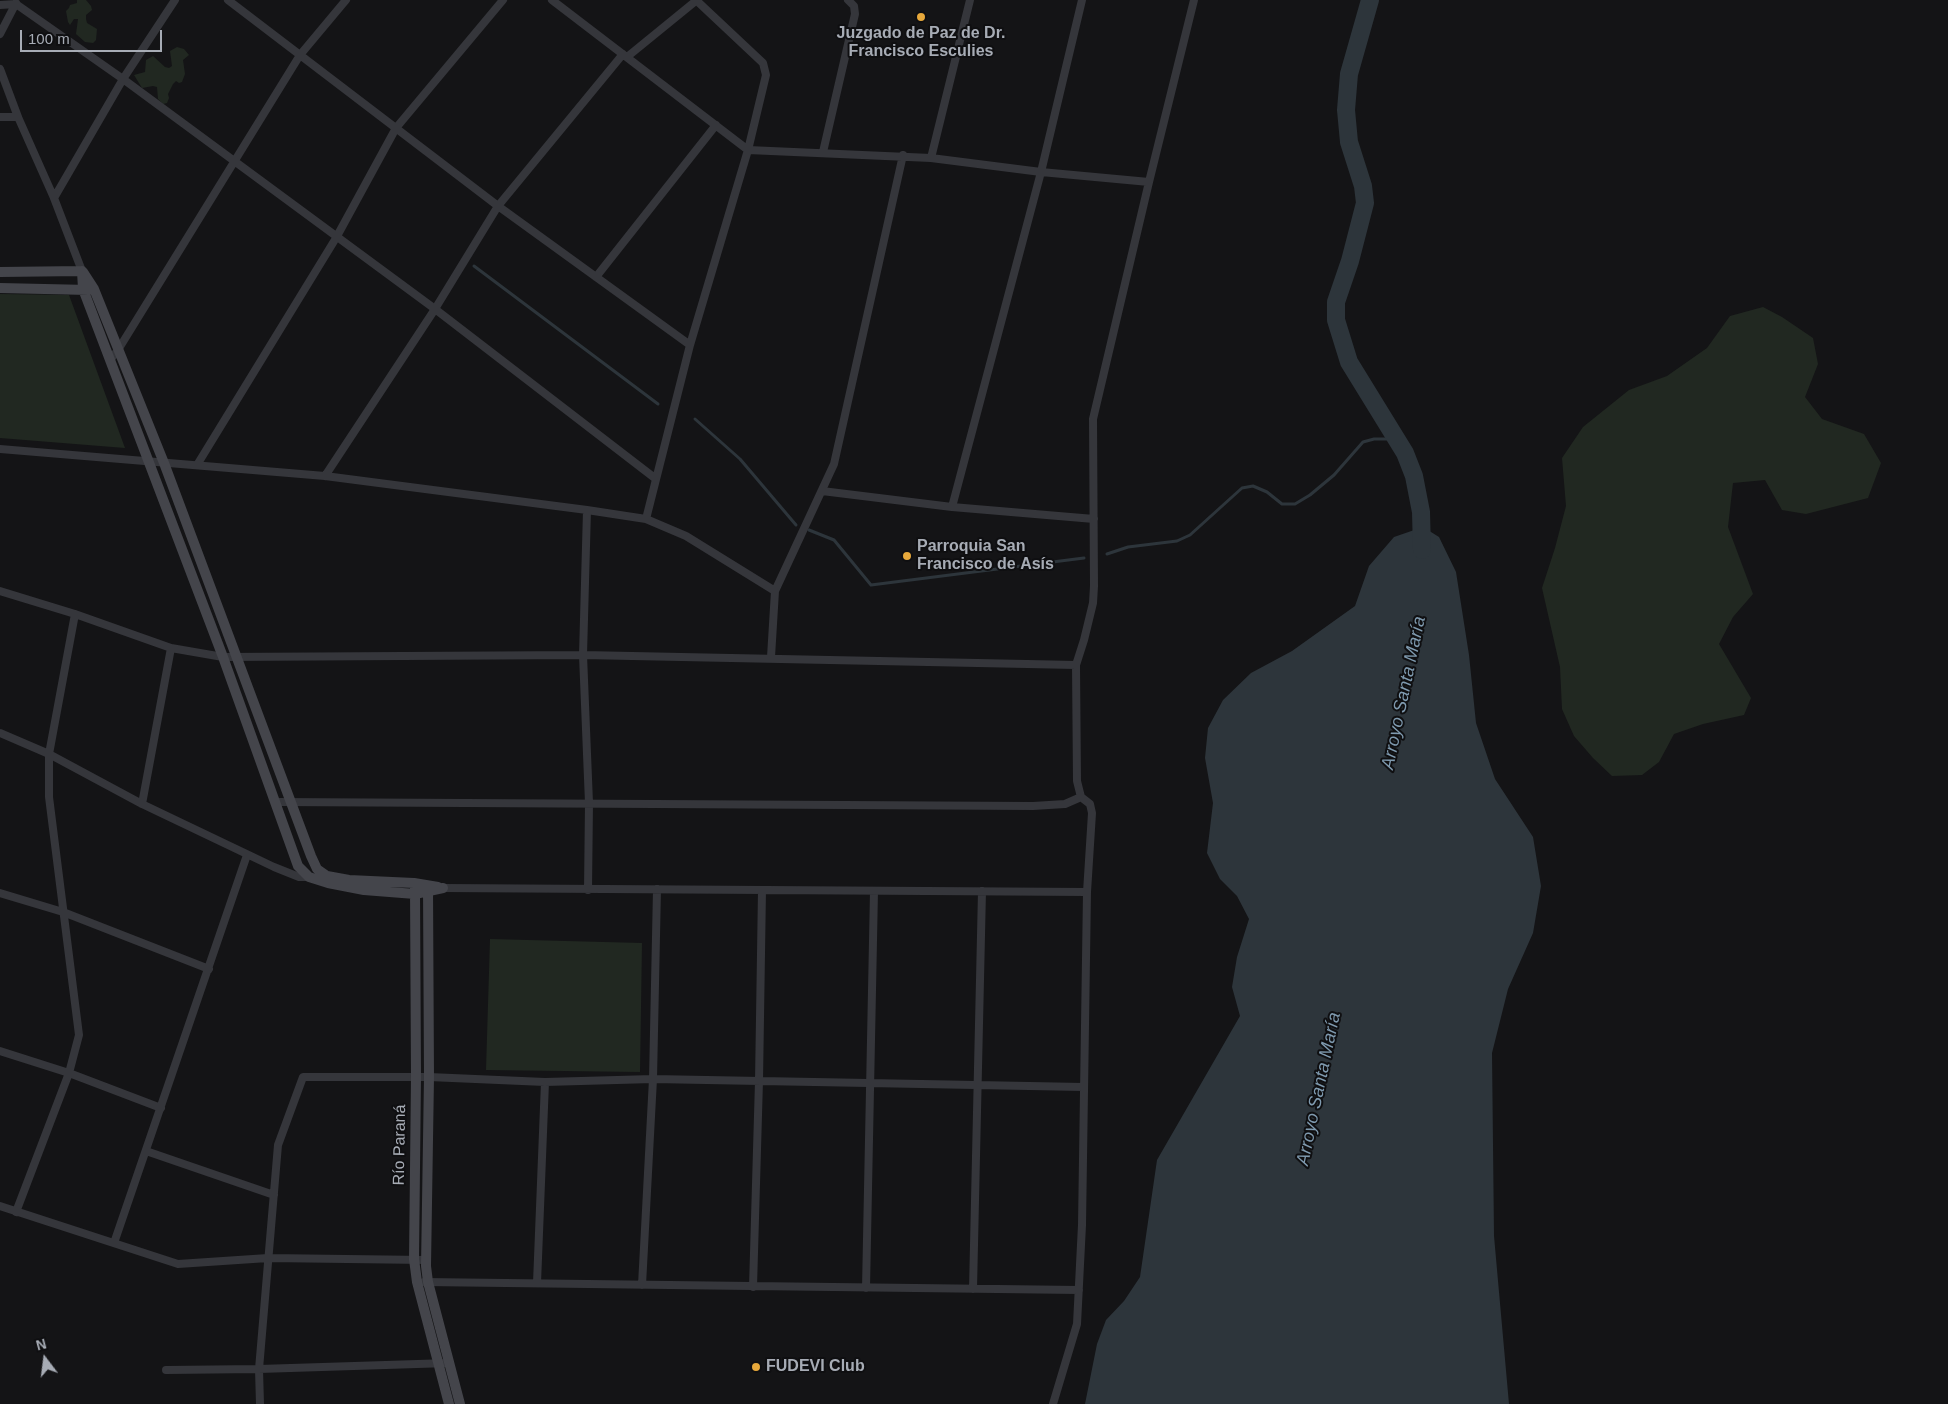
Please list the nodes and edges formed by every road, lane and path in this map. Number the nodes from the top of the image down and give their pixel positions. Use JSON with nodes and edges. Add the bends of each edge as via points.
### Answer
{"nodes":[{"id":1,"x":175,"y":0,"type":"edge"},
{"id":2,"x":228,"y":0,"type":"edge"},
{"id":3,"x":346,"y":0,"type":"edge"},
{"id":4,"x":503,"y":0,"type":"edge"},
{"id":5,"x":552,"y":0,"type":"edge"},
{"id":6,"x":697,"y":0,"type":"edge"},
{"id":7,"x":848,"y":0,"type":"edge"},
{"id":8,"x":970,"y":0,"type":"edge"},
{"id":9,"x":1082,"y":0,"type":"edge"},
{"id":10,"x":1194,"y":0,"type":"edge"},
{"id":11,"x":17,"y":2,"type":"edge"},
{"id":12,"x":0,"y":5,"type":"edge"},
{"id":13,"x":0,"y":34,"type":"edge"},
{"id":14,"x":300,"y":55,"type":"junction"},
{"id":15,"x":625,"y":56,"type":"junction"},
{"id":16,"x":0,"y":69,"type":"edge"},
{"id":17,"x":123,"y":79,"type":"junction"},
{"id":18,"x":0,"y":117,"type":"edge"},
{"id":19,"x":18,"y":117,"type":"junction"},
{"id":20,"x":716,"y":125,"type":"junction"},
{"id":21,"x":396,"y":128,"type":"junction"},
{"id":22,"x":748,"y":150,"type":"junction"},
{"id":23,"x":823,"y":152,"type":"junction"},
{"id":24,"x":903,"y":155,"type":"junction"},
{"id":25,"x":931,"y":158,"type":"junction"},
{"id":26,"x":234,"y":163,"type":"junction"},
{"id":27,"x":1041,"y":172,"type":"junction"},
{"id":28,"x":1149,"y":182,"type":"junction"},
{"id":29,"x":54,"y":198,"type":"junction"},
{"id":30,"x":498,"y":206,"type":"junction"},
{"id":31,"x":336,"y":238,"type":"junction"},
{"id":32,"x":82,"y":271,"type":"junction"},
{"id":33,"x":0,"y":272,"type":"edge"},
{"id":34,"x":596,"y":277,"type":"junction"},
{"id":35,"x":0,"y":288,"type":"edge"},
{"id":36,"x":83,"y":289,"type":"junction"},
{"id":37,"x":95,"y":291,"type":"junction"},
{"id":38,"x":434,"y":309,"type":"junction"},
{"id":39,"x":690,"y":345,"type":"junction"},
{"id":40,"x":118,"y":350,"type":"junction"},
{"id":41,"x":110,"y":360,"type":"junction"},
{"id":42,"x":0,"y":449,"type":"edge"},
{"id":43,"x":149,"y":462,"type":"junction"},
{"id":44,"x":164,"y":462,"type":"junction"},
{"id":45,"x":197,"y":465,"type":"junction"},
{"id":46,"x":325,"y":476,"type":"junction"},
{"id":47,"x":656,"y":478,"type":"junction"},
{"id":48,"x":822,"y":491,"type":"junction"},
{"id":49,"x":952,"y":507,"type":"junction"},
{"id":50,"x":587,"y":510,"type":"junction"},
{"id":51,"x":646,"y":519,"type":"junction"},
{"id":52,"x":1094,"y":519,"type":"junction"},
{"id":53,"x":0,"y":591,"type":"edge"},
{"id":54,"x":775,"y":591,"type":"junction"},
{"id":55,"x":75,"y":614,"type":"junction"},
{"id":56,"x":171,"y":648,"type":"junction"},
{"id":57,"x":584,"y":655,"type":"junction"},
{"id":58,"x":222,"y":656,"type":"junction"},
{"id":59,"x":236,"y":656,"type":"junction"},
{"id":60,"x":771,"y":657,"type":"junction"},
{"id":61,"x":1076,"y":665,"type":"junction"},
{"id":62,"x":0,"y":733,"type":"edge"},
{"id":63,"x":49,"y":754,"type":"junction"},
{"id":64,"x":1081,"y":797,"type":"junction"},
{"id":65,"x":276,"y":802,"type":"junction"},
{"id":66,"x":291,"y":802,"type":"junction"},
{"id":67,"x":589,"y":803,"type":"junction"},
{"id":68,"x":142,"y":804,"type":"junction"},
{"id":69,"x":247,"y":855,"type":"junction"},
{"id":70,"x":309,"y":876,"type":"junction"},
{"id":71,"x":414,"y":883,"type":"junction"},
{"id":72,"x":428,"y":888,"type":"junction"},
{"id":73,"x":443,"y":888,"type":"joint"},
{"id":74,"x":657,"y":889,"type":"junction"},
{"id":75,"x":588,"y":890,"type":"junction"},
{"id":76,"x":762,"y":890,"type":"junction"},
{"id":77,"x":874,"y":891,"type":"junction"},
{"id":78,"x":982,"y":891,"type":"junction"},
{"id":79,"x":1087,"y":892,"type":"junction"},
{"id":80,"x":0,"y":893,"type":"edge"},
{"id":81,"x":415,"y":894,"type":"junction"},
{"id":82,"x":63,"y":912,"type":"junction"},
{"id":83,"x":209,"y":969,"type":"junction"},
{"id":84,"x":0,"y":1050,"type":"edge"},
{"id":85,"x":69,"y":1073,"type":"junction"},
{"id":86,"x":416,"y":1077,"type":"junction"},
{"id":87,"x":429,"y":1077,"type":"junction"},
{"id":88,"x":653,"y":1079,"type":"junction"},
{"id":89,"x":759,"y":1081,"type":"junction"},
{"id":90,"x":545,"y":1082,"type":"junction"},
{"id":91,"x":869,"y":1082,"type":"junction"},
{"id":92,"x":977,"y":1084,"type":"junction"},
{"id":93,"x":1083,"y":1087,"type":"junction"},
{"id":94,"x":161,"y":1108,"type":"junction"},
{"id":95,"x":146,"y":1151,"type":"junction"},
{"id":96,"x":274,"y":1195,"type":"junction"},
{"id":97,"x":0,"y":1206,"type":"edge"},
{"id":98,"x":16,"y":1212,"type":"junction"},
{"id":99,"x":114,"y":1243,"type":"junction"},
{"id":100,"x":268,"y":1258,"type":"junction"},
{"id":101,"x":414,"y":1259,"type":"junction"},
{"id":102,"x":426,"y":1260,"type":"junction"},
{"id":103,"x":417,"y":1282,"type":"junction"},
{"id":104,"x":428,"y":1282,"type":"junction"},
{"id":105,"x":537,"y":1284,"type":"junction"},
{"id":106,"x":642,"y":1285,"type":"junction"},
{"id":107,"x":753,"y":1287,"type":"junction"},
{"id":108,"x":866,"y":1288,"type":"junction"},
{"id":109,"x":973,"y":1289,"type":"junction"},
{"id":110,"x":1079,"y":1290,"type":"junction"},
{"id":111,"x":438,"y":1363,"type":"junction"},
{"id":112,"x":449,"y":1363,"type":"junction"},
{"id":113,"x":259,"y":1369,"type":"junction"},
{"id":114,"x":166,"y":1370,"type":"dead end"},
{"id":115,"x":260,"y":1404,"type":"edge"},
{"id":116,"x":449,"y":1404,"type":"edge"},
{"id":117,"x":460,"y":1404,"type":"edge"},
{"id":118,"x":1053,"y":1404,"type":"edge"}],
"edges":[{"from":1,"to":17,"type":"street"},
{"from":2,"to":14,"type":"street"},
{"from":3,"to":14,"type":"street"},
{"from":4,"to":21,"type":"street"},
{"from":5,"to":15,"type":"street"},
{"from":6,"to":15,"type":"street"},
{"from":6,"to":22,"type":"street","via":[[763,63],[766,75]]},
{"from":7,"to":23,"type":"street","via":[[854,6],[855,14]]},
{"from":8,"to":25,"type":"street"},
{"from":9,"to":27,"type":"street"},
{"from":10,"to":28,"type":"street"},
{"from":11,"to":12,"type":"street"},
{"from":11,"to":13,"type":"street"},
{"from":11,"to":17,"type":"street"},
{"from":14,"to":21,"type":"street"},
{"from":14,"to":26,"type":"street"},
{"from":15,"to":20,"type":"street"},
{"from":15,"to":30,"type":"street"},
{"from":16,"to":19,"type":"street"},
{"from":17,"to":26,"type":"street"},
{"from":17,"to":29,"type":"street"},
{"from":18,"to":19,"type":"street"},
{"from":19,"to":29,"type":"street"},
{"from":20,"to":22,"type":"street"},
{"from":20,"to":34,"type":"street"},
{"from":21,"to":30,"type":"street"},
{"from":21,"to":31,"type":"street"},
{"from":22,"to":23,"type":"street"},
{"from":22,"to":39,"type":"street"},
{"from":23,"to":24,"type":"street"},
{"from":24,"to":25,"type":"street"},
{"from":24,"to":48,"type":"street","via":[[834,464]]},
{"from":25,"to":27,"type":"street"},
{"from":26,"to":31,"type":"street"},
{"from":26,"to":40,"type":"street"},
{"from":27,"to":28,"type":"street"},
{"from":27,"to":49,"type":"street"},
{"from":28,"to":52,"type":"street","via":[[1093,419]]},
{"from":29,"to":32,"type":"street"},
{"from":30,"to":34,"type":"street"},
{"from":30,"to":38,"type":"street"},
{"from":31,"to":38,"type":"street"},
{"from":31,"to":45,"type":"street"},
{"from":32,"to":33,"type":"street"},
{"from":32,"to":36,"type":"street"},
{"from":32,"to":37,"type":"street"},
{"from":34,"to":39,"type":"street"},
{"from":35,"to":36,"type":"street"},
{"from":36,"to":37,"type":"street"},
{"from":36,"to":41,"type":"street"},
{"from":37,"to":40,"type":"street"},
{"from":38,"to":46,"type":"street"},
{"from":38,"to":47,"type":"street"},
{"from":39,"to":47,"type":"street"},
{"from":40,"to":41,"type":"street"},
{"from":40,"to":44,"type":"street"},
{"from":41,"to":43,"type":"street"},
{"from":42,"to":43,"type":"street"},
{"from":43,"to":44,"type":"street"},
{"from":43,"to":58,"type":"street"},
{"from":44,"to":45,"type":"street"},
{"from":44,"to":59,"type":"street"},
{"from":45,"to":46,"type":"street"},
{"from":46,"to":50,"type":"street"},
{"from":47,"to":51,"type":"street"},
{"from":48,"to":49,"type":"street"},
{"from":48,"to":54,"type":"street"},
{"from":49,"to":52,"type":"street"},
{"from":50,"to":51,"type":"street"},
{"from":50,"to":57,"type":"street"},
{"from":51,"to":54,"type":"street","via":[[686,536]]},
{"from":52,"to":61,"type":"street","via":[[1092,604]]},
{"from":53,"to":55,"type":"street"},
{"from":54,"to":60,"type":"street"},
{"from":55,"to":56,"type":"street"},
{"from":55,"to":63,"type":"street"},
{"from":56,"to":58,"type":"street"},
{"from":56,"to":68,"type":"street"},
{"from":57,"to":59,"type":"street"},
{"from":57,"to":60,"type":"street"},
{"from":57,"to":67,"type":"street"},
{"from":58,"to":59,"type":"street"},
{"from":58,"to":65,"type":"street"},
{"from":59,"to":66,"type":"street"},
{"from":60,"to":61,"type":"street"},
{"from":61,"to":64,"type":"street","via":[[1075,755]]},
{"from":62,"to":63,"type":"street"},
{"from":63,"to":68,"type":"street"},
{"from":63,"to":82,"type":"street","via":[[49,797]]},
{"from":64,"to":67,"type":"street","via":[[1065,804],[1033,806]]},
{"from":64,"to":79,"type":"street","via":[[1090,804],[1092,812]]},
{"from":65,"to":66,"type":"street"},
{"from":65,"to":70,"type":"street","via":[[298,866]]},
{"from":66,"to":67,"type":"street"},
{"from":66,"to":71,"type":"street","via":[[317,869],[327,876]]},
{"from":67,"to":75,"type":"street"},
{"from":68,"to":69,"type":"street"},
{"from":69,"to":70,"type":"street","via":[[299,877]]},
{"from":69,"to":83,"type":"street"},
{"from":70,"to":81,"type":"street","via":[[364,890]]},
{"from":71,"to":72,"type":"street"},
{"from":71,"to":81,"type":"street","name":"Río Paraná"},
{"from":72,"to":73,"type":"street"},
{"from":72,"to":81,"type":"street"},
{"from":72,"to":87,"type":"street","name":"Río Paraná"},
{"from":73,"to":75,"type":"street"},
{"from":74,"to":75,"type":"street"},
{"from":74,"to":76,"type":"street"},
{"from":74,"to":88,"type":"street"},
{"from":76,"to":77,"type":"street"},
{"from":76,"to":89,"type":"street"},
{"from":77,"to":78,"type":"street"},
{"from":77,"to":91,"type":"street"},
{"from":78,"to":79,"type":"street"},
{"from":78,"to":92,"type":"street"},
{"from":79,"to":93,"type":"street"},
{"from":80,"to":82,"type":"street"},
{"from":81,"to":86,"type":"street","name":"Río Paraná"},
{"from":82,"to":83,"type":"street"},
{"from":82,"to":85,"type":"street","via":[[80,1034]]},
{"from":83,"to":94,"type":"street"},
{"from":84,"to":85,"type":"street"},
{"from":85,"to":94,"type":"street"},
{"from":85,"to":98,"type":"street"},
{"from":86,"to":87,"type":"street"},
{"from":86,"to":96,"type":"street","via":[[303,1077],[278,1145]]},
{"from":86,"to":101,"type":"street","name":"Río Paraná"},
{"from":87,"to":90,"type":"street"},
{"from":87,"to":102,"type":"street","name":"Río Paraná"},
{"from":88,"to":89,"type":"street"},
{"from":88,"to":90,"type":"street"},
{"from":88,"to":106,"type":"street"},
{"from":89,"to":91,"type":"street"},
{"from":89,"to":107,"type":"street"},
{"from":90,"to":105,"type":"street"},
{"from":91,"to":92,"type":"street"},
{"from":91,"to":108,"type":"street"},
{"from":92,"to":93,"type":"street"},
{"from":92,"to":109,"type":"street"},
{"from":93,"to":110,"type":"street"},
{"from":94,"to":95,"type":"street"},
{"from":95,"to":96,"type":"street"},
{"from":95,"to":99,"type":"street"},
{"from":96,"to":100,"type":"street"},
{"from":97,"to":98,"type":"street"},
{"from":98,"to":99,"type":"street"},
{"from":99,"to":100,"type":"street","via":[[178,1264]]},
{"from":100,"to":101,"type":"street"},
{"from":100,"to":113,"type":"street"},
{"from":101,"to":102,"type":"street"},
{"from":101,"to":103,"type":"street","name":"Río Paraná"},
{"from":102,"to":104,"type":"street","name":"Río Paraná"},
{"from":103,"to":104,"type":"street"},
{"from":103,"to":111,"type":"street","name":"Río Paraná"},
{"from":104,"to":105,"type":"street"},
{"from":104,"to":112,"type":"street","name":"Río Paraná"},
{"from":105,"to":106,"type":"street"},
{"from":106,"to":107,"type":"street"},
{"from":107,"to":108,"type":"street"},
{"from":108,"to":109,"type":"street"},
{"from":109,"to":110,"type":"street"},
{"from":110,"to":118,"type":"street","via":[[1077,1324]]},
{"from":111,"to":112,"type":"street"},
{"from":111,"to":113,"type":"street"},
{"from":111,"to":116,"type":"street","name":"Río Paraná"},
{"from":112,"to":117,"type":"street","name":"Río Paraná"},
{"from":113,"to":114,"type":"street"},
{"from":113,"to":115,"type":"street"}]}
